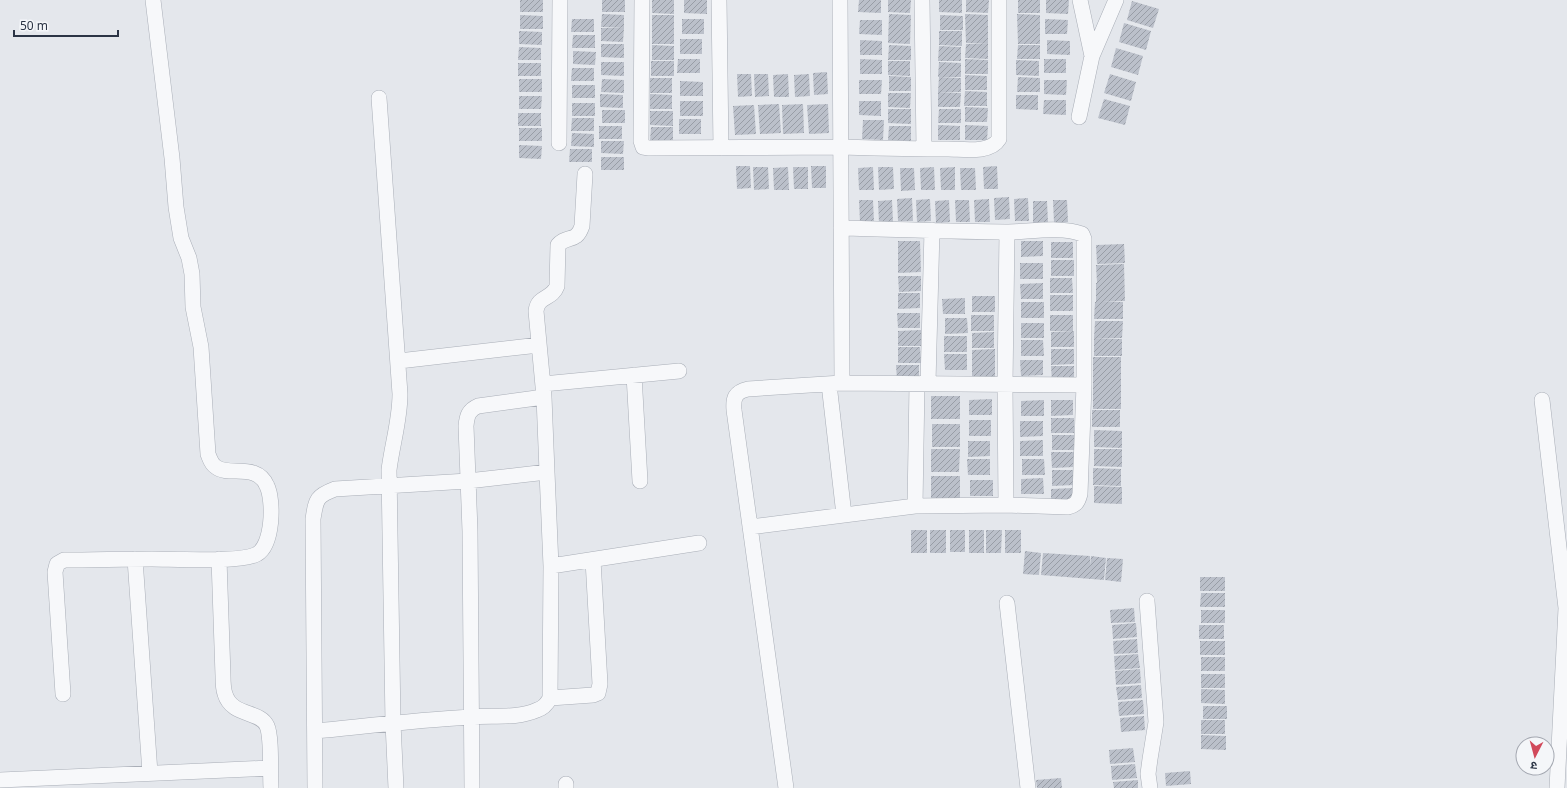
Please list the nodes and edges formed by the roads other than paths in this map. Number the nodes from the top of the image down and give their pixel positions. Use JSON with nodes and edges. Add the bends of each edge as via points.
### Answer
{"nodes":[{"id":1,"x":153,"y":0,"type":"edge"},
{"id":2,"x":560,"y":0,"type":"edge"},
{"id":3,"x":642,"y":0,"type":"edge"},
{"id":4,"x":719,"y":0,"type":"edge"},
{"id":5,"x":840,"y":0,"type":"edge"},
{"id":6,"x":922,"y":0,"type":"edge"},
{"id":7,"x":999,"y":0,"type":"edge"},
{"id":8,"x":1080,"y":0,"type":"edge"},
{"id":9,"x":1116,"y":0,"type":"edge"},
{"id":10,"x":1092,"y":56,"type":"junction"},
{"id":11,"x":378,"y":98,"type":"dead end"},
{"id":12,"x":1079,"y":117,"type":"dead end"},
{"id":13,"x":559,"y":143,"type":"dead end"},
{"id":14,"x":841,"y":147,"type":"junction"},
{"id":15,"x":721,"y":148,"type":"junction"},
{"id":16,"x":924,"y":149,"type":"junction"},
{"id":17,"x":585,"y":174,"type":"dead end"},
{"id":18,"x":841,"y":228,"type":"junction"},
{"id":19,"x":932,"y":230,"type":"junction"},
{"id":20,"x":1007,"y":232,"type":"junction"},
{"id":21,"x":539,"y":345,"type":"junction"},
{"id":22,"x":399,"y":361,"type":"junction"},
{"id":23,"x":679,"y":371,"type":"dead end"},
{"id":24,"x":634,"y":375,"type":"junction"},
{"id":25,"x":835,"y":384,"type":"junction"},
{"id":26,"x":923,"y":384,"type":"junction"},
{"id":27,"x":1005,"y":385,"type":"junction"},
{"id":28,"x":1084,"y":385,"type":"junction"},
{"id":29,"x":544,"y":390,"type":"junction"},
{"id":30,"x":1542,"y":400,"type":"dead end"},
{"id":31,"x":548,"y":472,"type":"junction"},
{"id":32,"x":468,"y":481,"type":"junction"},
{"id":33,"x":640,"y":481,"type":"dead end"},
{"id":34,"x":389,"y":486,"type":"junction"},
{"id":35,"x":1006,"y":505,"type":"junction"},
{"id":36,"x":915,"y":506,"type":"junction"},
{"id":37,"x":844,"y":515,"type":"junction"},
{"id":38,"x":750,"y":527,"type":"junction"},
{"id":39,"x":699,"y":542,"type":"dead end"},
{"id":40,"x":135,"y":559,"type":"junction"},
{"id":41,"x":219,"y":559,"type":"junction"},
{"id":42,"x":593,"y":560,"type":"junction"},
{"id":43,"x":551,"y":566,"type":"junction"},
{"id":44,"x":1147,"y":601,"type":"dead end"},
{"id":45,"x":1007,"y":603,"type":"dead end"},
{"id":46,"x":1567,"y":608,"type":"edge"},
{"id":47,"x":63,"y":694,"type":"dead end"},
{"id":48,"x":550,"y":698,"type":"junction"},
{"id":49,"x":472,"y":716,"type":"junction"},
{"id":50,"x":393,"y":723,"type":"junction"},
{"id":51,"x":315,"y":731,"type":"junction"},
{"id":52,"x":270,"y":768,"type":"junction"},
{"id":53,"x":150,"y":773,"type":"junction"},
{"id":54,"x":0,"y":780,"type":"edge"},
{"id":55,"x":271,"y":788,"type":"edge"},
{"id":56,"x":315,"y":788,"type":"edge"},
{"id":57,"x":396,"y":788,"type":"edge"},
{"id":58,"x":472,"y":788,"type":"edge"},
{"id":59,"x":786,"y":788,"type":"edge"},
{"id":60,"x":1028,"y":788,"type":"edge"},
{"id":61,"x":1150,"y":788,"type":"edge"},
{"id":62,"x":1557,"y":788,"type":"edge"}],
"edges":[{"from":1,"to":41,"type":"street","via":[[176,207],[192,274],[193,307],[201,347],[208,454],[216,468],[223,471],[250,472],[260,476],[267,485],[270,498],[270,525],[264,549],[256,555]]},
{"from":2,"to":13,"type":"street"},
{"from":3,"to":15,"type":"street","via":[[643,147]]},
{"from":4,"to":15,"type":"street"},
{"from":5,"to":14,"type":"street"},
{"from":6,"to":16,"type":"street"},
{"from":7,"to":16,"type":"street","via":[[999,139],[991,147],[978,149]]},
{"from":8,"to":10,"type":"street"},
{"from":9,"to":10,"type":"street"},
{"from":10,"to":12,"type":"street"},
{"from":11,"to":22,"type":"street"},
{"from":14,"to":15,"type":"street"},
{"from":14,"to":16,"type":"street"},
{"from":14,"to":18,"type":"street"},
{"from":17,"to":21,"type":"street","via":[[580,233],[558,245],[557,286],[551,296],[537,304]]},
{"from":18,"to":19,"type":"street"},
{"from":18,"to":25,"type":"street"},
{"from":19,"to":20,"type":"street"},
{"from":19,"to":26,"type":"street"},
{"from":20,"to":27,"type":"street"},
{"from":20,"to":28,"type":"street","via":[[1038,230],[1075,231],[1082,234]]},
{"from":21,"to":22,"type":"street"},
{"from":21,"to":29,"type":"street"},
{"from":22,"to":34,"type":"street","via":[[400,411],[392,447]]},
{"from":23,"to":24,"type":"street"},
{"from":24,"to":29,"type":"street"},
{"from":24,"to":33,"type":"street"},
{"from":25,"to":26,"type":"street"},
{"from":25,"to":37,"type":"street"},
{"from":25,"to":38,"type":"street","via":[[748,389],[735,395],[734,410]]},
{"from":26,"to":27,"type":"street"},
{"from":26,"to":36,"type":"street"},
{"from":27,"to":28,"type":"street"},
{"from":27,"to":35,"type":"street"},
{"from":28,"to":35,"type":"street","via":[[1079,500],[1075,505],[1068,507]]},
{"from":29,"to":31,"type":"street"},
{"from":29,"to":32,"type":"street","via":[[470,410],[466,426]]},
{"from":30,"to":46,"type":"street"},
{"from":31,"to":32,"type":"street"},
{"from":31,"to":43,"type":"street"},
{"from":32,"to":34,"type":"street"},
{"from":32,"to":49,"type":"street"},
{"from":34,"to":50,"type":"street"},
{"from":34,"to":51,"type":"street","via":[[335,489],[321,494],[315,505]]},
{"from":35,"to":36,"type":"street"},
{"from":36,"to":37,"type":"street"},
{"from":37,"to":38,"type":"street"},
{"from":38,"to":59,"type":"street"},
{"from":39,"to":42,"type":"street"},
{"from":40,"to":41,"type":"street"},
{"from":40,"to":47,"type":"street","via":[[64,560],[57,564],[55,572]]},
{"from":40,"to":53,"type":"street"},
{"from":41,"to":52,"type":"street","via":[[225,695],[230,704],[239,711],[262,719],[267,726]]},
{"from":42,"to":43,"type":"street"},
{"from":42,"to":48,"type":"street","via":[[600,684],[598,692],[593,696]]},
{"from":43,"to":48,"type":"street"},
{"from":44,"to":61,"type":"street","via":[[1156,722],[1148,774]]},
{"from":45,"to":60,"type":"street"},
{"from":46,"to":62,"type":"street"},
{"from":48,"to":49,"type":"street","via":[[547,705],[542,708],[521,714]]},
{"from":49,"to":50,"type":"street"},
{"from":49,"to":58,"type":"street"},
{"from":50,"to":51,"type":"street"},
{"from":50,"to":57,"type":"street"},
{"from":51,"to":56,"type":"street"},
{"from":52,"to":53,"type":"street"},
{"from":52,"to":55,"type":"street"},
{"from":53,"to":54,"type":"street"}]}
